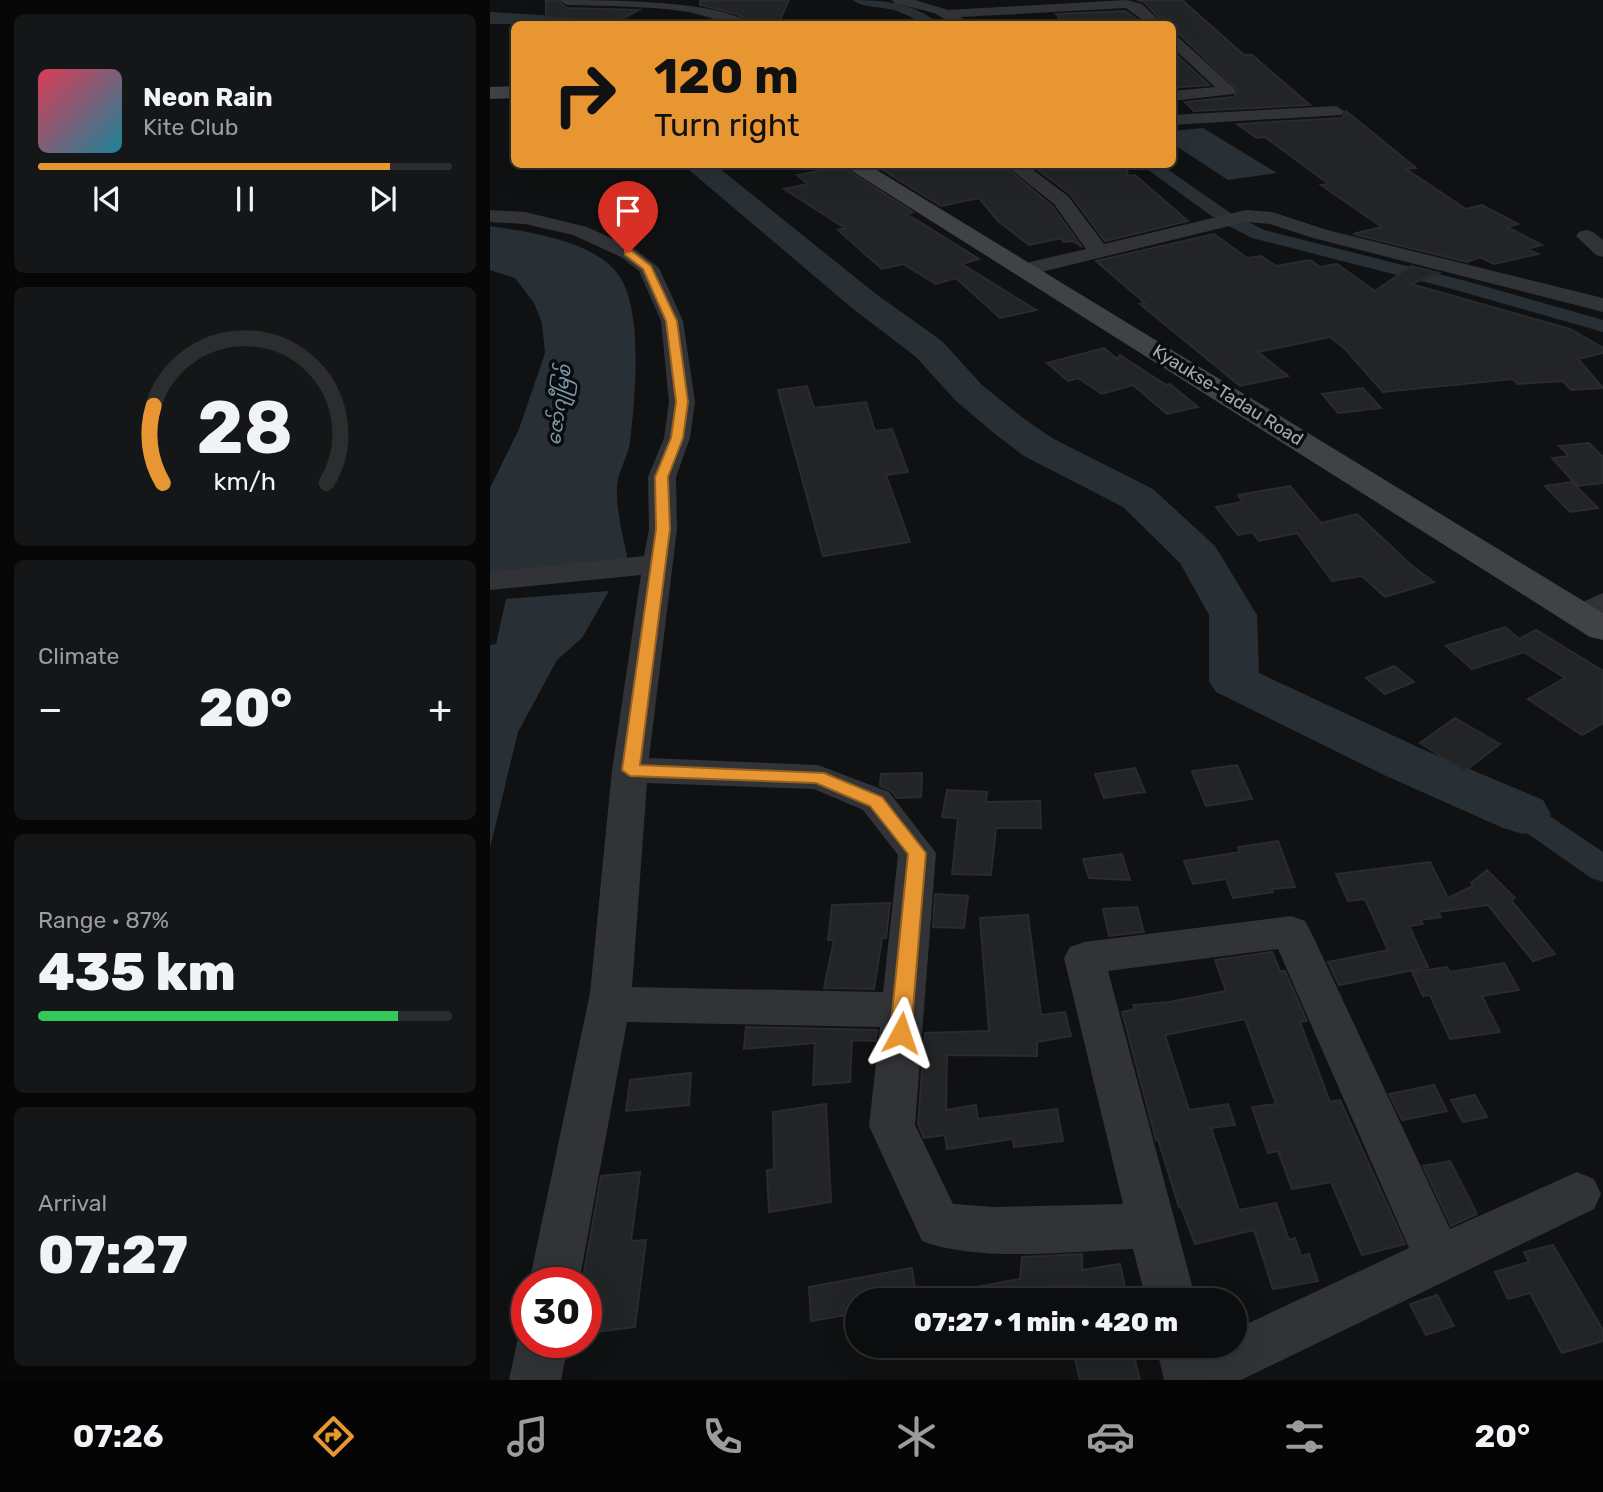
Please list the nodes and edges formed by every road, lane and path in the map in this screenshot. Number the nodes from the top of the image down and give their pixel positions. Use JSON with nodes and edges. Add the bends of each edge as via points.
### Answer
{"nodes":[{"id":1,"x":566,"y":0,"type":"edge"},
{"id":2,"x":899,"y":0,"type":"edge"},
{"id":3,"x":947,"y":14,"type":"junction"},
{"id":4,"x":738,"y":21,"type":"edge"},
{"id":5,"x":958,"y":21,"type":"edge"},
{"id":6,"x":1153,"y":21,"type":"edge"},
{"id":7,"x":1176,"y":43,"type":"edge"},
{"id":8,"x":511,"y":92,"type":"edge"},
{"id":9,"x":490,"y":93,"type":"edge"},
{"id":10,"x":1176,"y":96,"type":"edge"},
{"id":11,"x":1336,"y":111,"type":"dead end"},
{"id":12,"x":1176,"y":120,"type":"edge"},
{"id":13,"x":858,"y":168,"type":"edge"},
{"id":14,"x":1018,"y":168,"type":"edge"},
{"id":15,"x":516,"y":199,"type":"dead end"},
{"id":16,"x":555,"y":207,"type":"dead end"},
{"id":17,"x":490,"y":216,"type":"edge"},
{"id":18,"x":1586,"y":236,"type":"dead end"},
{"id":19,"x":1603,"y":251,"type":"edge"},
{"id":20,"x":1100,"y":253,"type":"junction"},
{"id":21,"x":1025,"y":270,"type":"junction"},
{"id":22,"x":1603,"y":305,"type":"edge"},
{"id":23,"x":640,"y":567,"type":"junction"},
{"id":24,"x":490,"y":581,"type":"edge"},
{"id":25,"x":1595,"y":615,"type":"edge"},
{"id":26,"x":630,"y":770,"type":"junction"},
{"id":27,"x":608,"y":1004,"type":"junction"},
{"id":28,"x":902,"y":1010,"type":"junction"},
{"id":29,"x":1577,"y":1194,"type":"dead end"},
{"id":30,"x":1152,"y":1226,"type":"junction"},
{"id":31,"x":1439,"y":1259,"type":"junction"},
{"id":32,"x":557,"y":1267,"type":"edge"},
{"id":33,"x":1168,"y":1288,"type":"edge"},
{"id":34,"x":539,"y":1358,"type":"edge"},
{"id":35,"x":1188,"y":1368,"type":"edge"},
{"id":36,"x":535,"y":1380,"type":"edge"}],
"edges":[{"from":1,"to":4,"type":"street","via":[[703,9]]},
{"from":2,"to":3,"type":"street"},
{"from":3,"to":5,"type":"street"},
{"from":3,"to":6,"type":"street","via":[[1127,4]]},
{"from":7,"to":10,"type":"street","via":[[1228,90]]},
{"from":8,"to":9,"type":"main road"},
{"from":11,"to":12,"type":"street"},
{"from":13,"to":21,"type":"main road","name":"Kyaukse-Tadau Road"},
{"from":14,"to":20,"type":"street","via":[[1061,200]]},
{"from":15,"to":16,"type":"street"},
{"from":17,"to":23,"type":"street","via":[[525,218],[580,231],[628,253],[648,268],[672,321],[682,402],[677,438],[662,477],[663,529]]},
{"from":18,"to":19,"type":"street"},
{"from":20,"to":21,"type":"street"},
{"from":20,"to":22,"type":"street","via":[[1246,216],[1272,218]]},
{"from":21,"to":25,"type":"main road","name":"Kyaukse-Tadau Road"},
{"from":23,"to":24,"type":"street"},
{"from":23,"to":26,"type":"street"},
{"from":26,"to":27,"type":"street"},
{"from":26,"to":28,"type":"street","via":[[818,777],[876,801],[917,853]]},
{"from":27,"to":28,"type":"street"},
{"from":27,"to":32,"type":"street"},
{"from":28,"to":30,"type":"street","via":[[892,1126],[939,1225],[994,1230]]},
{"from":29,"to":31,"type":"street"},
{"from":30,"to":31,"type":"street","via":[[1084,958],[1291,932]]},
{"from":30,"to":33,"type":"street"},
{"from":31,"to":35,"type":"street"},
{"from":34,"to":36,"type":"street"}]}
